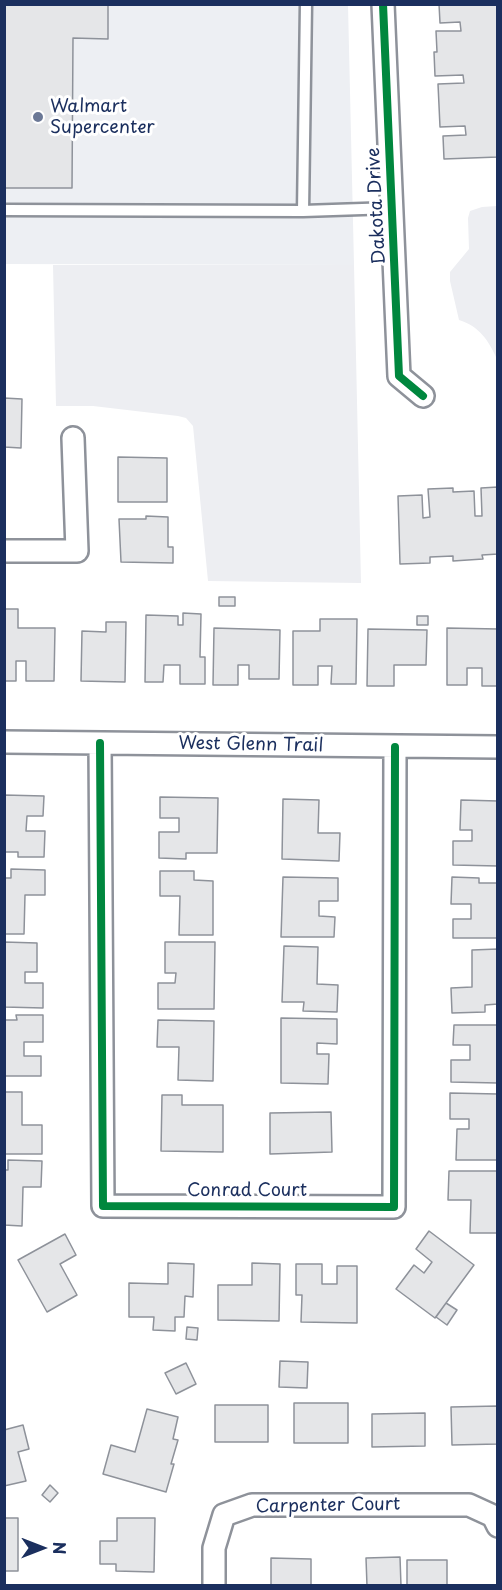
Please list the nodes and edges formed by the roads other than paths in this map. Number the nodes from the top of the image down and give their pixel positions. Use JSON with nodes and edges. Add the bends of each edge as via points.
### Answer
{"nodes":[{"id":1,"x":306,"y":4,"type":"edge"},
{"id":2,"x":383,"y":4,"type":"edge"},
{"id":3,"x":392,"y":208,"type":"junction"},
{"id":4,"x":4,"y":210,"type":"edge"},
{"id":5,"x":303,"y":211,"type":"junction"},
{"id":6,"x":423,"y":396,"type":"dead end"},
{"id":7,"x":73,"y":438,"type":"dead end"},
{"id":8,"x":4,"y":551,"type":"edge"},
{"id":9,"x":4,"y":742,"type":"edge"},
{"id":10,"x":100,"y":743,"type":"junction"},
{"id":11,"x":395,"y":747,"type":"junction"},
{"id":12,"x":498,"y":747,"type":"edge"},
{"id":13,"x":498,"y":1526,"type":"edge"},
{"id":14,"x":214,"y":1586,"type":"edge"}],
"edges":[{"from":1,"to":5,"type":"lane"},
{"from":2,"to":3,"type":"street","name":"Dakota Drive"},
{"from":3,"to":5,"type":"lane"},
{"from":3,"to":6,"type":"street","name":"Dakota Drive","via":[[399,376]]},
{"from":4,"to":5,"type":"lane"},
{"from":7,"to":8,"type":"street","via":[[77,552]]},
{"from":9,"to":10,"type":"street","name":"West Glenn Trail"},
{"from":10,"to":11,"type":"street","name":"West Glenn Trail"},
{"from":10,"to":11,"type":"street","name":"Conrad Court","via":[[103,1206],[394,1207]]},
{"from":11,"to":12,"type":"street","name":"West Glenn Trail"},
{"from":13,"to":14,"type":"street","name":"Carpenter Court","via":[[493,1516],[469,1504],[252,1505],[224,1515],[214,1548]]}]}
